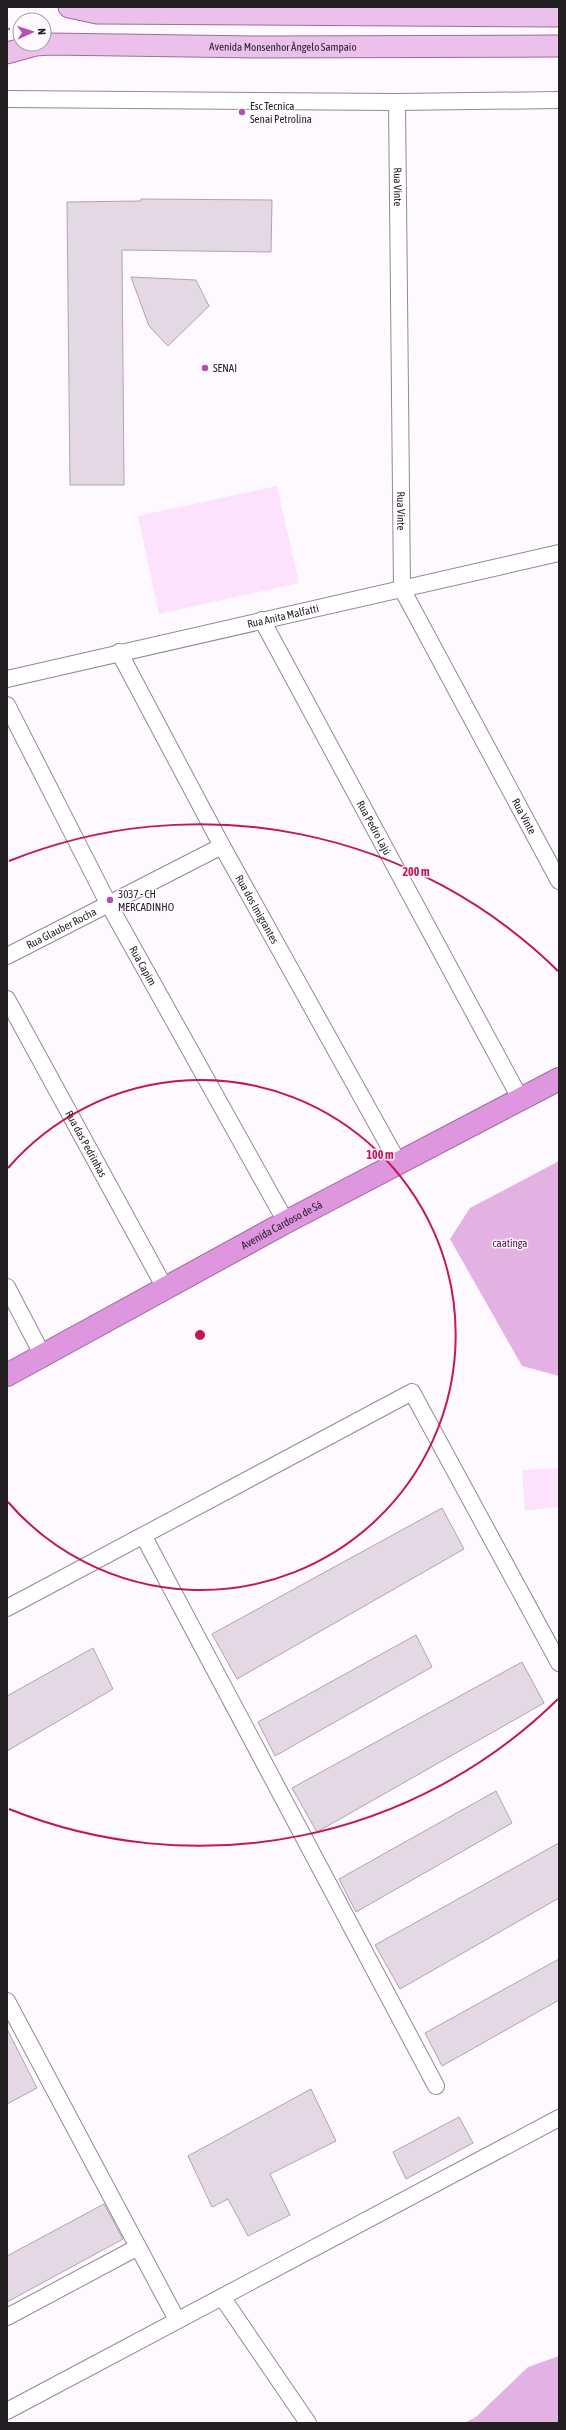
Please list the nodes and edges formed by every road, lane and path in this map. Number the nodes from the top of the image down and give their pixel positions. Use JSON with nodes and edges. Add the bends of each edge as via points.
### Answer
{"nodes":[{"id":1,"x":69,"y":7,"type":"edge"},
{"id":2,"x":164,"y":10,"type":"edge"},
{"id":3,"x":559,"y":16,"type":"edge"},
{"id":4,"x":559,"y":46,"type":"edge"},
{"id":5,"x":7,"y":53,"type":"edge"},
{"id":6,"x":7,"y":99,"type":"edge"},
{"id":7,"x":559,"y":100,"type":"edge"},
{"id":8,"x":397,"y":102,"type":"junction"},
{"id":9,"x":559,"y":553,"type":"edge"},
{"id":10,"x":402,"y":589,"type":"junction"},
{"id":11,"x":262,"y":620,"type":"junction"},
{"id":12,"x":119,"y":652,"type":"junction"},
{"id":13,"x":7,"y":679,"type":"edge"},
{"id":14,"x":7,"y":705,"type":"edge"},
{"id":15,"x":222,"y":846,"type":"junction"},
{"id":16,"x":559,"y":881,"type":"edge"},
{"id":17,"x":108,"y":903,"type":"junction"},
{"id":18,"x":7,"y":956,"type":"edge"},
{"id":19,"x":7,"y":999,"type":"edge"},
{"id":20,"x":559,"y":1079,"type":"edge"},
{"id":21,"x":521,"y":1100,"type":"junction"},
{"id":22,"x":399,"y":1164,"type":"junction"},
{"id":23,"x":286,"y":1222,"type":"junction"},
{"id":24,"x":7,"y":1287,"type":"edge"},
{"id":25,"x":165,"y":1288,"type":"junction"},
{"id":26,"x":43,"y":1356,"type":"junction"},
{"id":27,"x":7,"y":1375,"type":"edge"},
{"id":28,"x":144,"y":1537,"type":"junction"},
{"id":29,"x":7,"y":1608,"type":"edge"},
{"id":30,"x":559,"y":1663,"type":"edge"},
{"id":31,"x":7,"y":2001,"type":"edge"},
{"id":32,"x":436,"y":2086,"type":"dead end"},
{"id":33,"x":559,"y":2118,"type":"edge"},
{"id":34,"x":138,"y":2247,"type":"junction"},
{"id":35,"x":222,"y":2297,"type":"junction"},
{"id":36,"x":7,"y":2317,"type":"edge"},
{"id":37,"x":177,"y":2320,"type":"junction"},
{"id":38,"x":7,"y":2411,"type":"edge"},
{"id":39,"x":308,"y":2423,"type":"edge"}],
"edges":[{"from":1,"to":2,"type":"main road","via":[[97,13]]},
{"from":2,"to":3,"type":"main road"},
{"from":4,"to":5,"type":"main road","name":"Avenida Monsenhor Ângelo Sampaio","via":[[257,47],[50,44],[30,46]]},
{"from":6,"to":8,"type":"street"},
{"from":7,"to":8,"type":"street"},
{"from":8,"to":10,"type":"street","name":"Rua Vinte"},
{"from":9,"to":10,"type":"street","name":"Rua Anita Malfatti"},
{"from":10,"to":11,"type":"street","name":"Rua Anita Malfatti"},
{"from":10,"to":16,"type":"street","name":"Rua Vinte"},
{"from":11,"to":12,"type":"street","name":"Rua Anita Malfatti"},
{"from":11,"to":21,"type":"street","name":"Rua Pedro Lajú"},
{"from":12,"to":13,"type":"street","name":"Rua Anita Malfatti"},
{"from":12,"to":15,"type":"street","name":"Rua dos Imigrantes"},
{"from":14,"to":17,"type":"street","name":"Rua Capim"},
{"from":15,"to":17,"type":"street","name":"Rua Glauber Rocha"},
{"from":15,"to":22,"type":"street","name":"Rua dos Imigrantes"},
{"from":17,"to":18,"type":"street","name":"Rua Glauber Rocha"},
{"from":17,"to":23,"type":"street","name":"Rua Capim"},
{"from":19,"to":25,"type":"street","name":"Rua das Pedrinhas"},
{"from":20,"to":21,"type":"highway","name":"Avenida Cardoso de Sá"},
{"from":21,"to":22,"type":"highway","name":"Avenida Cardoso de Sá"},
{"from":22,"to":23,"type":"highway","name":"Avenida Cardoso de Sá"},
{"from":23,"to":25,"type":"highway","name":"Avenida Cardoso de Sá"},
{"from":24,"to":26,"type":"street"},
{"from":25,"to":26,"type":"highway","name":"Avenida Cardoso de Sá"},
{"from":26,"to":27,"type":"highway","name":"Avenida Cardoso de Sá"},
{"from":28,"to":29,"type":"street"},
{"from":28,"to":30,"type":"street","via":[[412,1392]]},
{"from":28,"to":32,"type":"street"},
{"from":31,"to":34,"type":"street"},
{"from":33,"to":35,"type":"street"},
{"from":34,"to":36,"type":"street"},
{"from":34,"to":37,"type":"street"},
{"from":35,"to":37,"type":"street"},
{"from":35,"to":39,"type":"street"},
{"from":37,"to":38,"type":"street"}]}
